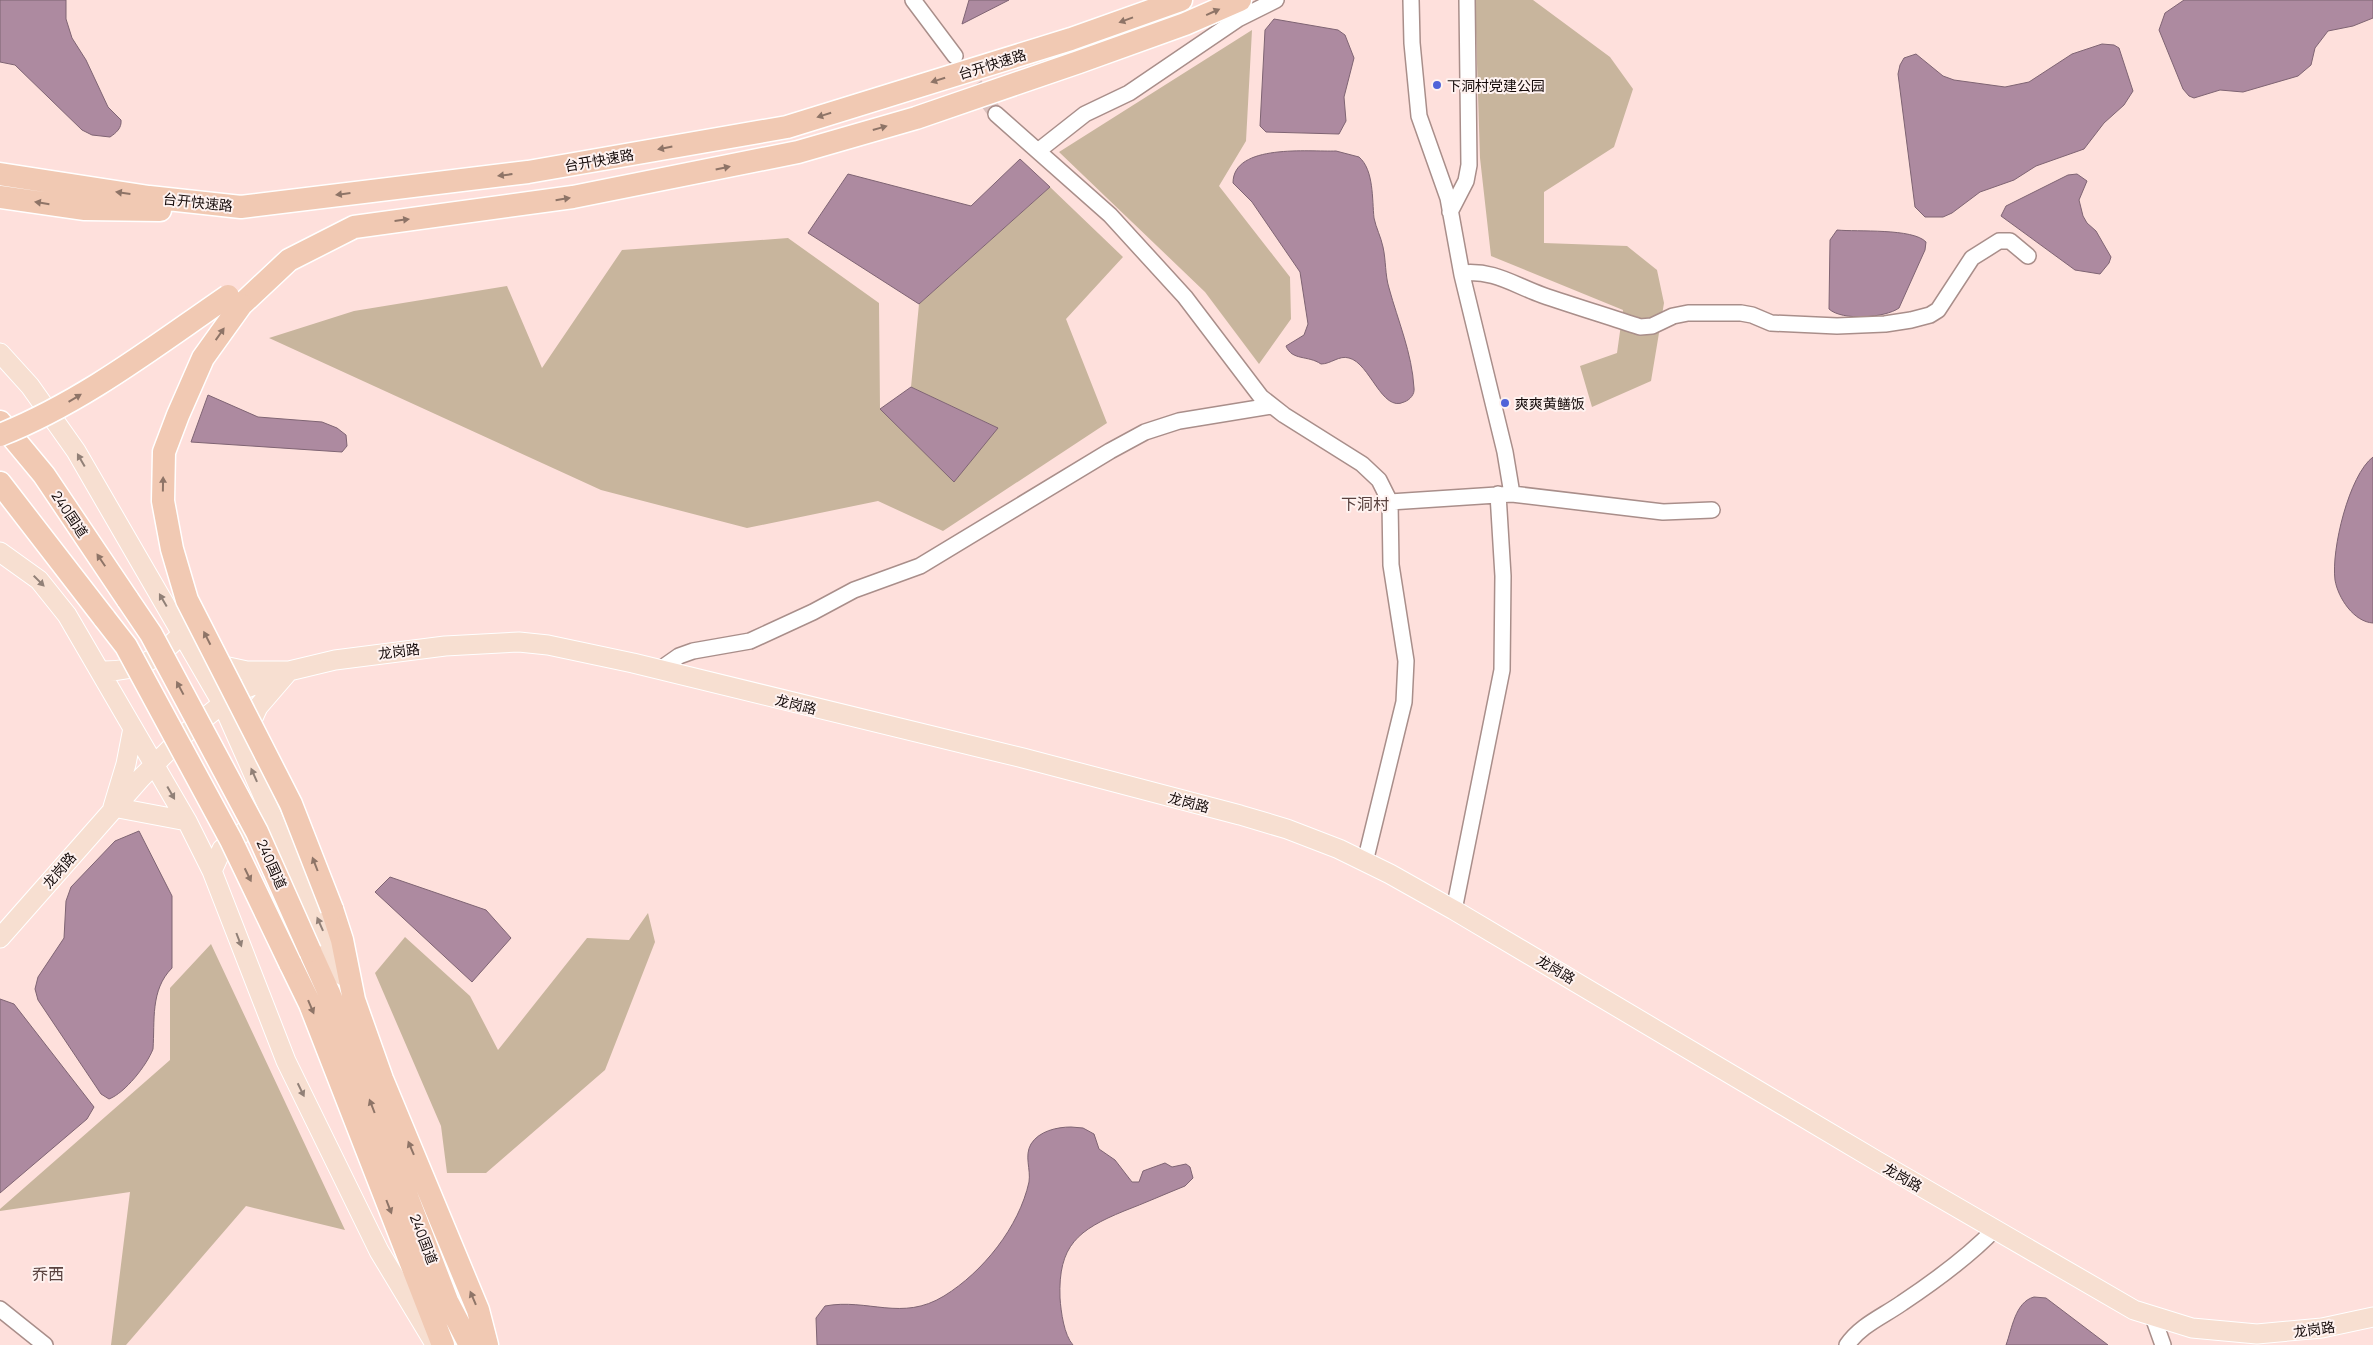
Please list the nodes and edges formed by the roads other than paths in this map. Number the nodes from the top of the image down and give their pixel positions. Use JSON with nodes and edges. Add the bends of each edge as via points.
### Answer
{"nodes":[{"id":1,"x":913,"y":0,"type":"edge"},
{"id":2,"x":1240,"y":0,"type":"edge"},
{"id":3,"x":1276,"y":0,"type":"edge"},
{"id":4,"x":1411,"y":0,"type":"edge"},
{"id":5,"x":1467,"y":0,"type":"edge"},
{"id":6,"x":1177,"y":2,"type":"edge"},
{"id":7,"x":955,"y":56,"type":"tunnel mouth"},
{"id":8,"x":996,"y":114,"type":"tunnel mouth"},
{"id":9,"x":1038,"y":151,"type":"junction"},
{"id":10,"x":0,"y":174,"type":"edge"},
{"id":11,"x":0,"y":197,"type":"edge"},
{"id":12,"x":241,"y":207,"type":"junction"},
{"id":13,"x":1450,"y":212,"type":"junction"},
{"id":14,"x":2028,"y":256,"type":"dead end"},
{"id":15,"x":1462,"y":273,"type":"junction"},
{"id":16,"x":234,"y":300,"type":"junction"},
{"id":17,"x":0,"y":353,"type":"edge"},
{"id":18,"x":1271,"y":406,"type":"junction"},
{"id":19,"x":0,"y":422,"type":"edge"},
{"id":20,"x":0,"y":435,"type":"edge"},
{"id":21,"x":0,"y":483,"type":"edge"},
{"id":22,"x":0,"y":494,"type":"edge"},
{"id":23,"x":1505,"y":494,"type":"junction"},
{"id":24,"x":1390,"y":502,"type":"junction"},
{"id":25,"x":1712,"y":510,"type":"dead end"},
{"id":26,"x":22,"y":511,"type":"junction"},
{"id":27,"x":0,"y":552,"type":"edge"},
{"id":28,"x":182,"y":634,"type":"junction"},
{"id":29,"x":196,"y":658,"type":"junction"},
{"id":30,"x":289,"y":670,"type":"junction"},
{"id":31,"x":659,"y":670,"type":"junction"},
{"id":32,"x":100,"y":671,"type":"junction"},
{"id":33,"x":222,"y":703,"type":"junction"},
{"id":34,"x":133,"y":728,"type":"junction"},
{"id":35,"x":243,"y":749,"type":"junction"},
{"id":36,"x":154,"y":764,"type":"junction"},
{"id":37,"x":113,"y":807,"type":"junction"},
{"id":38,"x":187,"y":821,"type":"junction"},
{"id":39,"x":277,"y":826,"type":"junction"},
{"id":40,"x":1365,"y":862,"type":"junction"},
{"id":41,"x":212,"y":871,"type":"junction"},
{"id":42,"x":1454,"y":910,"type":"junction"},
{"id":43,"x":0,"y":938,"type":"edge"},
{"id":44,"x":354,"y":1000,"type":"junction"},
{"id":45,"x":1995,"y":1229,"type":"junction"},
{"id":46,"x":0,"y":1309,"type":"edge"},
{"id":47,"x":2153,"y":1317,"type":"junction"},
{"id":48,"x":2373,"y":1317,"type":"edge"},
{"id":49,"x":45,"y":1345,"type":"edge"},
{"id":50,"x":436,"y":1345,"type":"edge"},
{"id":51,"x":443,"y":1345,"type":"edge"},
{"id":52,"x":470,"y":1345,"type":"edge"},
{"id":53,"x":488,"y":1345,"type":"edge"},
{"id":54,"x":1847,"y":1345,"type":"edge"},
{"id":55,"x":2163,"y":1345,"type":"edge"}],
"edges":[{"from":1,"to":7,"type":"street"},
{"from":16,"to":2,"type":"highway","name":"台开快速路","one_way":true,"via":[[289,260],[354,227],[573,197],[798,152],[916,118],[1185,24]]},
{"from":3,"to":9,"type":"street","via":[[1238,19],[1128,93],[1085,114]]},
{"from":4,"to":13,"type":"street","via":[[1419,116]]},
{"from":5,"to":13,"type":"street","via":[[1469,165],[1466,181]]},
{"from":6,"to":12,"type":"highway","name":"台开快速路","one_way":true,"via":[[1071,40],[787,126],[528,172]]},
{"from":8,"to":9,"type":"street"},
{"from":9,"to":18,"type":"street","via":[[1110,215],[1162,271],[1221,343],[1249,384]]},
{"from":12,"to":10,"type":"highway","name":"台开快速路","one_way":true,"via":[[149,197]]},
{"from":12,"to":11,"type":"highway","one_way":true,"via":[[85,209]]},
{"from":13,"to":15,"type":"street"},
{"from":14,"to":15,"type":"street","via":[[2010,241],[1999,241],[1970,261],[1946,301],[1930,315],[1885,324],[1837,326],[1771,323],[1752,314],[1740,313],[1679,314],[1652,326],[1640,327],[1540,294],[1492,274]]},
{"from":15,"to":23,"type":"street","via":[[1505,452]]},
{"from":20,"to":16,"type":"highway","one_way":true,"bridge":true,"via":[[38,420]]},
{"from":44,"to":16,"type":"highway","one_way":true,"bridge":true,"via":[[342,940],[291,804],[187,600],[172,550],[163,501],[164,452],[203,358]]},
{"from":28,"to":17,"type":"main road","one_way":true,"via":[[76,451],[30,386]]},
{"from":18,"to":24,"type":"street","via":[[1362,464],[1379,480]]},
{"from":18,"to":31,"type":"street","via":[[1179,421],[1145,432],[920,566],[854,590],[750,641],[693,651]]},
{"from":52,"to":19,"type":"highway","name":"240国道","one_way":true,"bridge":true,"via":[[448,1301],[329,993],[257,832],[151,634],[44,476]]},
{"from":21,"to":26,"type":"highway","name":"240国道"},
{"from":22,"to":26,"type":"highway"},
{"from":23,"to":24,"type":"street"},
{"from":23,"to":25,"type":"street","via":[[1663,512]]},
{"from":23,"to":42,"type":"street","via":[[1502,670]]},
{"from":24,"to":40,"type":"street","via":[[1391,565],[1406,661],[1406,691]]},
{"from":26,"to":51,"type":"highway","name":"240国道","one_way":true,"bridge":true,"via":[[126,646],[231,840],[310,1004]]},
{"from":27,"to":32,"type":"main road","one_way":true,"via":[[39,580],[66,615]]},
{"from":28,"to":29,"type":"main road"},
{"from":28,"to":32,"type":"main road","via":[[150,662],[122,672]]},
{"from":29,"to":30,"type":"main road","via":[[230,669]]},
{"from":29,"to":33,"type":"main road"},
{"from":30,"to":31,"type":"main road","name":"龙岗路","via":[[394,651],[519,642],[548,645]]},
{"from":30,"to":33,"type":"main road","name":"龙岗路","via":[[248,686]]},
{"from":30,"to":35,"type":"main road","via":[[258,707],[245,735]]},
{"from":31,"to":40,"type":"main road","name":"龙岗路","via":[[1022,758],[1240,815],[1315,839]]},
{"from":32,"to":34,"type":"main road"},
{"from":33,"to":35,"type":"main road"},
{"from":33,"to":36,"type":"main road","name":"龙岗路"},
{"from":34,"to":36,"type":"main road"},
{"from":34,"to":37,"type":"main road"},
{"from":39,"to":35,"type":"main road","one_way":true},
{"from":36,"to":37,"type":"main road","name":"龙岗路"},
{"from":36,"to":38,"type":"main road","one_way":true},
{"from":37,"to":38,"type":"main road"},
{"from":37,"to":43,"type":"main road","name":"龙岗路"},
{"from":38,"to":41,"type":"main road"},
{"from":39,"to":41,"type":"main road","via":[[263,826],[245,832],[222,849]]},
{"from":44,"to":39,"type":"main road","one_way":true},
{"from":40,"to":42,"type":"main road","name":"龙岗路"},
{"from":41,"to":50,"type":"main road","one_way":true,"via":[[286,1061],[379,1251]]},
{"from":42,"to":45,"type":"main road","name":"龙岗路"},
{"from":53,"to":44,"type":"highway","one_way":true,"via":[[478,1310],[382,1079]]},
{"from":45,"to":47,"type":"main road","name":"龙岗路","via":[[2134,1310]]},
{"from":45,"to":54,"type":"street","via":[[1969,1255],[1864,1327]]},
{"from":46,"to":49,"type":"street"},
{"from":47,"to":48,"type":"main road","name":"龙岗路","via":[[2207,1330],[2256,1334],[2322,1328]]},
{"from":47,"to":55,"type":"street"}]}
